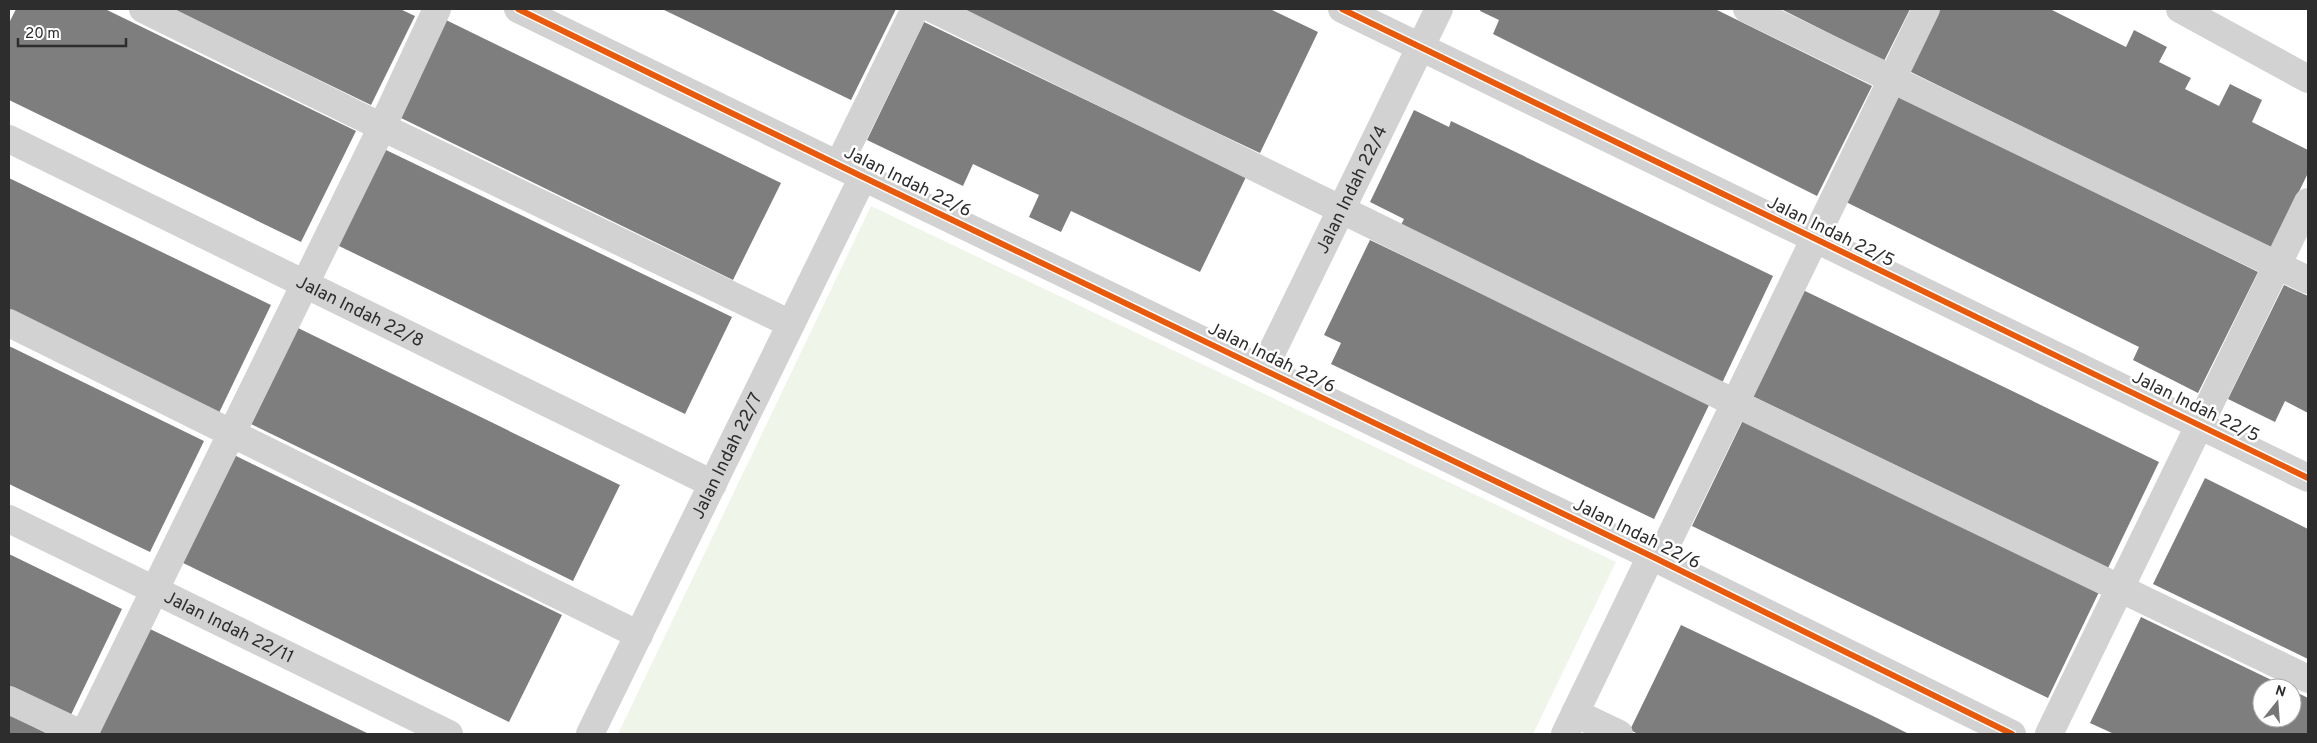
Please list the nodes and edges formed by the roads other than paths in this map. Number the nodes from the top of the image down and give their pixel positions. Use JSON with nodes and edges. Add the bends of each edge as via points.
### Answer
{"nodes":[{"id":1,"x":143,"y":9,"type":"edge"},
{"id":2,"x":437,"y":9,"type":"edge"},
{"id":3,"x":518,"y":9,"type":"edge"},
{"id":4,"x":915,"y":9,"type":"edge"},
{"id":5,"x":933,"y":9,"type":"edge"},
{"id":6,"x":1342,"y":9,"type":"edge"},
{"id":7,"x":1439,"y":9,"type":"edge"},
{"id":8,"x":1747,"y":9,"type":"edge"},
{"id":9,"x":1926,"y":9,"type":"edge"},
{"id":10,"x":2180,"y":9,"type":"edge"},
{"id":11,"x":1421,"y":47,"type":"junction"},
{"id":12,"x":2308,"y":79,"type":"edge"},
{"id":13,"x":1891,"y":80,"type":"junction"},
{"id":14,"x":382,"y":128,"type":"junction"},
{"id":15,"x":9,"y":139,"type":"edge"},
{"id":16,"x":839,"y":164,"type":"junction"},
{"id":17,"x":863,"y":177,"type":"junction"},
{"id":18,"x":2308,"y":202,"type":"edge"},
{"id":19,"x":1341,"y":210,"type":"junction"},
{"id":20,"x":1814,"y":239,"type":"junction"},
{"id":21,"x":2277,"y":265,"type":"junction"},
{"id":22,"x":2308,"y":280,"type":"edge"},
{"id":23,"x":305,"y":284,"type":"junction"},
{"id":24,"x":9,"y":323,"type":"edge"},
{"id":25,"x":791,"y":324,"type":"junction"},
{"id":26,"x":1263,"y":370,"type":"junction"},
{"id":27,"x":1735,"y":404,"type":"junction"},
{"id":28,"x":2200,"y":424,"type":"junction"},
{"id":29,"x":232,"y":434,"type":"junction"},
{"id":30,"x":2308,"y":478,"type":"edge"},
{"id":31,"x":713,"y":484,"type":"junction"},
{"id":32,"x":9,"y":519,"type":"edge"},
{"id":33,"x":1655,"y":558,"type":"junction"},
{"id":34,"x":2119,"y":588,"type":"junction"},
{"id":35,"x":155,"y":590,"type":"junction"},
{"id":36,"x":639,"y":635,"type":"junction"},
{"id":37,"x":2308,"y":679,"type":"edge"},
{"id":38,"x":9,"y":700,"type":"edge"},
{"id":39,"x":1570,"y":724,"type":"edge"},
{"id":40,"x":83,"y":734,"type":"edge"},
{"id":41,"x":449,"y":734,"type":"edge"},
{"id":42,"x":590,"y":734,"type":"edge"},
{"id":43,"x":1619,"y":734,"type":"edge"},
{"id":44,"x":2012,"y":734,"type":"edge"},
{"id":45,"x":2049,"y":734,"type":"edge"}],
"edges":[{"from":1,"to":14,"type":"street"},
{"from":2,"to":14,"type":"street"},
{"from":3,"to":16,"type":"street","name":"Jalan Indah 22/6"},
{"from":4,"to":16,"type":"street"},
{"from":5,"to":19,"type":"street"},
{"from":6,"to":11,"type":"street","name":"Jalan Indah 22/5"},
{"from":7,"to":11,"type":"street","name":"Jalan Indah 22/4"},
{"from":8,"to":13,"type":"street"},
{"from":9,"to":13,"type":"street"},
{"from":10,"to":12,"type":"street"},
{"from":11,"to":19,"type":"street","name":"Jalan Indah 22/4"},
{"from":11,"to":20,"type":"street","name":"Jalan Indah 22/5"},
{"from":13,"to":20,"type":"street"},
{"from":13,"to":21,"type":"street"},
{"from":14,"to":23,"type":"street"},
{"from":14,"to":25,"type":"street"},
{"from":15,"to":23,"type":"street","name":"Jalan Indah 22/8"},
{"from":16,"to":17,"type":"street","name":"Jalan Indah 22/6"},
{"from":17,"to":25,"type":"street","name":"Jalan Indah 22/7"},
{"from":17,"to":26,"type":"street","name":"Jalan Indah 22/6"},
{"from":18,"to":21,"type":"street"},
{"from":19,"to":26,"type":"street","name":"Jalan Indah 22/4"},
{"from":19,"to":27,"type":"street"},
{"from":20,"to":27,"type":"street"},
{"from":20,"to":28,"type":"street","name":"Jalan Indah 22/5"},
{"from":21,"to":22,"type":"street"},
{"from":21,"to":28,"type":"street"},
{"from":23,"to":29,"type":"street"},
{"from":23,"to":31,"type":"street","name":"Jalan Indah 22/8"},
{"from":24,"to":29,"type":"street"},
{"from":25,"to":31,"type":"street","name":"Jalan Indah 22/7"},
{"from":26,"to":33,"type":"street","name":"Jalan Indah 22/6"},
{"from":27,"to":33,"type":"street"},
{"from":27,"to":34,"type":"street"},
{"from":28,"to":30,"type":"street","name":"Jalan Indah 22/5"},
{"from":28,"to":34,"type":"street"},
{"from":29,"to":35,"type":"street"},
{"from":29,"to":36,"type":"street"},
{"from":31,"to":36,"type":"street","name":"Jalan Indah 22/7"},
{"from":32,"to":35,"type":"street","name":"Jalan Indah 22/11"},
{"from":33,"to":39,"type":"street"},
{"from":33,"to":44,"type":"street","name":"Jalan Indah 22/6"},
{"from":34,"to":37,"type":"street"},
{"from":34,"to":45,"type":"street"},
{"from":35,"to":40,"type":"street"},
{"from":35,"to":41,"type":"street","name":"Jalan Indah 22/11"},
{"from":36,"to":42,"type":"street","name":"Jalan Indah 22/7"},
{"from":38,"to":40,"type":"street"},
{"from":39,"to":43,"type":"street"}]}
